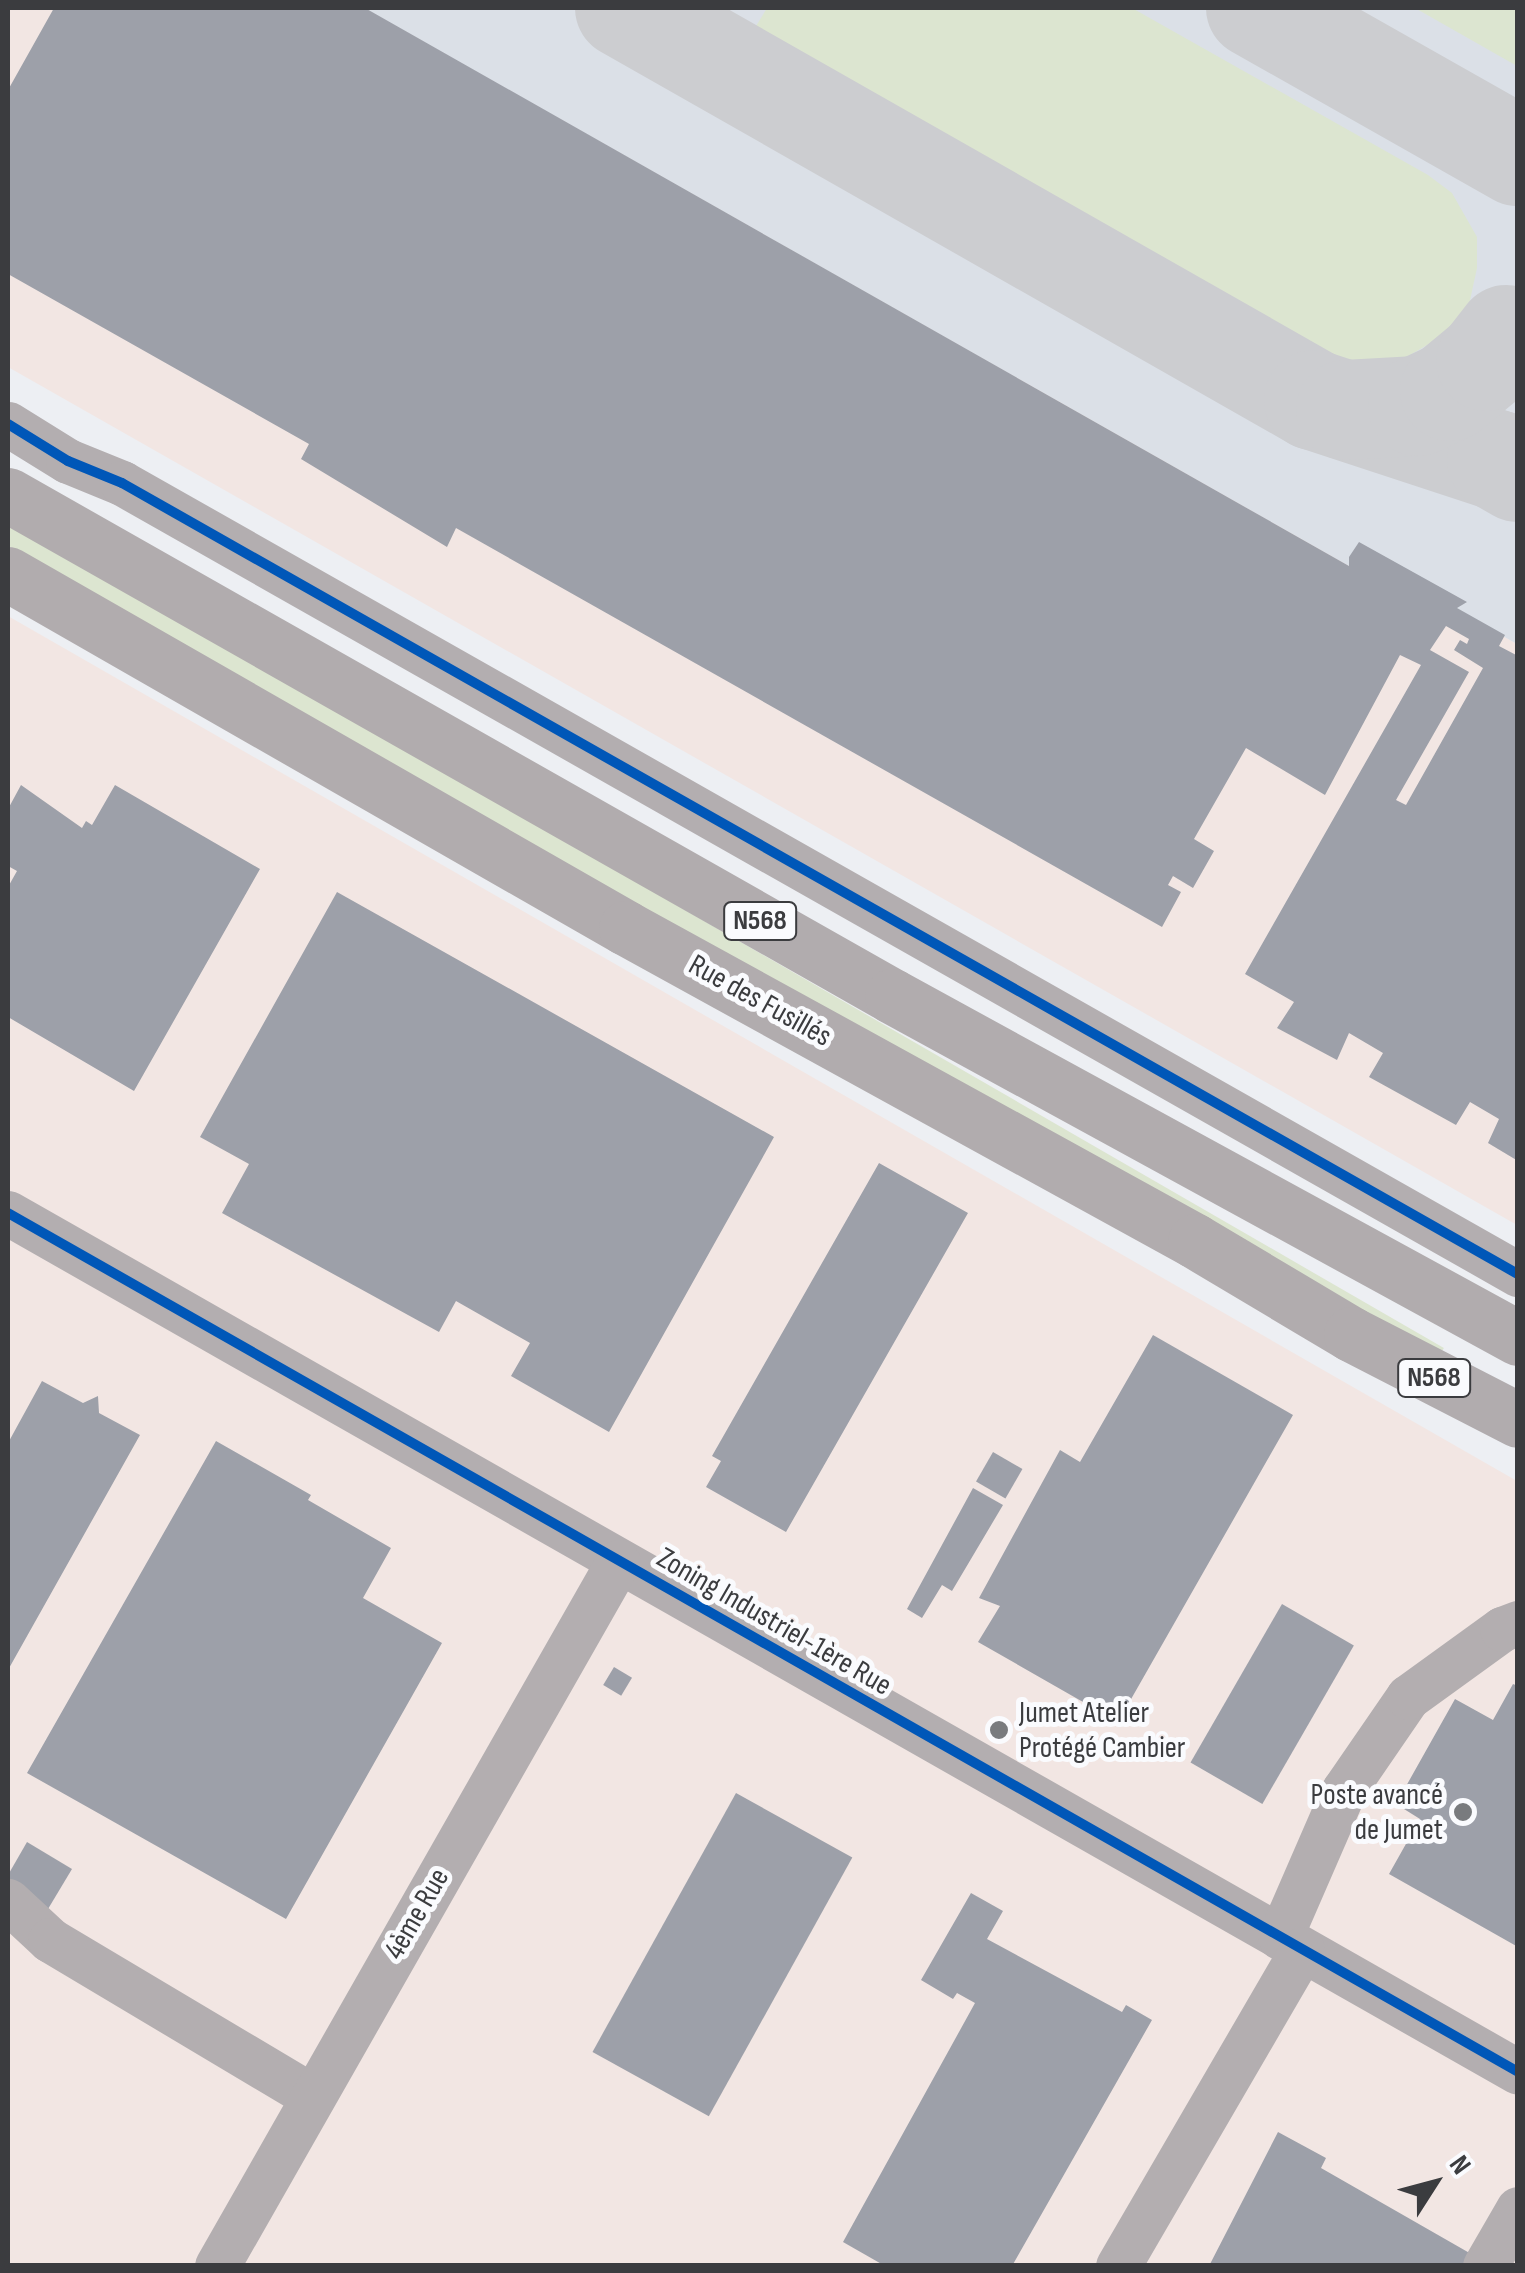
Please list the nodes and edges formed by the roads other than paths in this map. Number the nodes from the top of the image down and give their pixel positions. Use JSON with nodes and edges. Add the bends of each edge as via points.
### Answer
{"nodes":[{"id":1,"x":8,"y":424,"type":"edge"},
{"id":2,"x":8,"y":495,"type":"edge"},
{"id":3,"x":8,"y":574,"type":"edge"},
{"id":4,"x":8,"y":1213,"type":"edge"},
{"id":5,"x":1518,"y":1274,"type":"edge"},
{"id":6,"x":1518,"y":1338,"type":"edge"},
{"id":7,"x":1518,"y":1420,"type":"edge"},
{"id":8,"x":618,"y":1562,"type":"junction"},
{"id":9,"x":1518,"y":1623,"type":"edge"},
{"id":10,"x":8,"y":1900,"type":"edge"},
{"id":11,"x":1291,"y":1943,"type":"junction"},
{"id":12,"x":1518,"y":2072,"type":"edge"},
{"id":13,"x":313,"y":2097,"type":"junction"},
{"id":14,"x":1518,"y":2209,"type":"edge"},
{"id":15,"x":217,"y":2266,"type":"edge"},
{"id":16,"x":1118,"y":2266,"type":"edge"},
{"id":17,"x":1485,"y":2266,"type":"edge"}],
"edges":[{"from":1,"to":5,"type":"street","via":[[68,461],[139,492]]},
{"from":2,"to":6,"type":"highway","number":"N568","via":[[874,986]]},
{"from":3,"to":7,"type":"highway","name":"Rue des Fusillés","number":"N568","via":[[626,928],[1351,1334]]},
{"from":4,"to":8,"type":"street","name":"Zoning Industriel-1ère Rue"},
{"from":8,"to":11,"type":"street","name":"Zoning Industriel-1ère Rue"},
{"from":8,"to":13,"type":"street","name":"4ème Rue"},
{"from":9,"to":11,"type":"street","via":[[1408,1696],[1344,1790]]},
{"from":10,"to":13,"type":"street","via":[[50,1940]]},
{"from":11,"to":12,"type":"street","name":"Zoning Industriel-1ère Rue"},
{"from":11,"to":16,"type":"street"},
{"from":13,"to":15,"type":"street","name":"4ème Rue"},
{"from":14,"to":17,"type":"street"}]}
